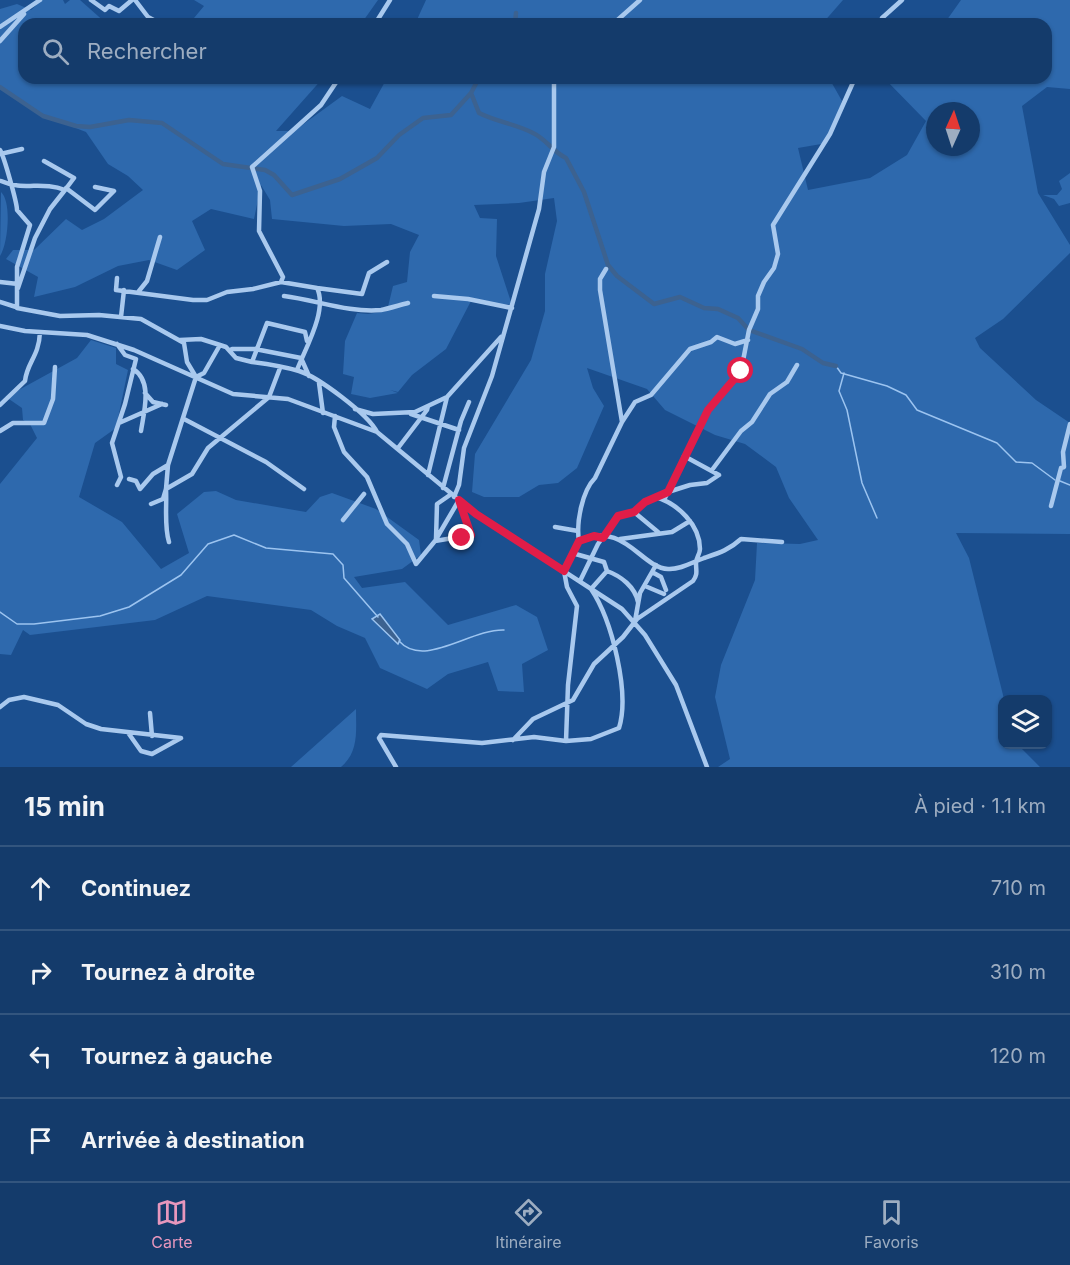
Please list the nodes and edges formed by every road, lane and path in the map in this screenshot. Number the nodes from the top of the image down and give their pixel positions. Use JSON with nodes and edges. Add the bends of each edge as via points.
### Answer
{"nodes":[{"id":1,"x":40,"y":0,"type":"edge"},
{"id":2,"x":91,"y":0,"type":"edge"},
{"id":3,"x":133,"y":0,"type":"edge"},
{"id":4,"x":390,"y":0,"type":"edge"},
{"id":5,"x":640,"y":0,"type":"edge"},
{"id":6,"x":902,"y":0,"type":"edge"},
{"id":7,"x":25,"y":12,"type":"junction"},
{"id":8,"x":20,"y":18,"type":"edge"},
{"id":9,"x":150,"y":18,"type":"edge"},
{"id":10,"x":379,"y":18,"type":"edge"},
{"id":11,"x":620,"y":18,"type":"edge"},
{"id":12,"x":882,"y":18,"type":"edge"},
{"id":13,"x":18,"y":20,"type":"edge"},
{"id":14,"x":0,"y":27,"type":"edge"},
{"id":15,"x":0,"y":41,"type":"edge"},
{"id":16,"x":335,"y":84,"type":"edge"},
{"id":17,"x":554,"y":84,"type":"edge"},
{"id":18,"x":852,"y":84,"type":"edge"},
{"id":19,"x":22,"y":149,"type":"dead end"},
{"id":20,"x":1,"y":152,"type":"edge"},
{"id":21,"x":44,"y":161,"type":"dead end"},
{"id":22,"x":1,"y":181,"type":"edge"},
{"id":23,"x":95,"y":187,"type":"dead end"},
{"id":24,"x":10,"y":188,"type":"junction"},
{"id":25,"x":66,"y":189,"type":"junction"},
{"id":26,"x":160,"y":237,"type":"dead end"},
{"id":27,"x":387,"y":262,"type":"dead end"},
{"id":28,"x":606,"y":269,"type":"dead end"},
{"id":29,"x":117,"y":278,"type":"dead end"},
{"id":30,"x":0,"y":282,"type":"edge"},
{"id":31,"x":281,"y":282,"type":"junction"},
{"id":32,"x":291,"y":283,"type":"junction"},
{"id":33,"x":18,"y":286,"type":"junction"},
{"id":34,"x":317,"y":288,"type":"junction"},
{"id":35,"x":124,"y":290,"type":"junction"},
{"id":36,"x":139,"y":291,"type":"junction"},
{"id":37,"x":434,"y":296,"type":"dead end"},
{"id":38,"x":0,"y":302,"type":"edge"},
{"id":39,"x":320,"y":302,"type":"junction"},
{"id":40,"x":408,"y":303,"type":"dead end"},
{"id":41,"x":16,"y":307,"type":"junction"},
{"id":42,"x":512,"y":308,"type":"junction"},
{"id":43,"x":122,"y":317,"type":"junction"},
{"id":44,"x":507,"y":323,"type":"junction"},
{"id":45,"x":0,"y":326,"type":"edge"},
{"id":46,"x":40,"y":332,"type":"junction"},
{"id":47,"x":180,"y":340,"type":"junction"},
{"id":48,"x":748,"y":340,"type":"junction"},
{"id":49,"x":307,"y":343,"type":"junction"},
{"id":50,"x":117,"y":344,"type":"junction"},
{"id":51,"x":220,"y":345,"type":"junction"},
{"id":52,"x":226,"y":347,"type":"junction"},
{"id":53,"x":255,"y":349,"type":"junction"},
{"id":54,"x":138,"y":352,"type":"junction"},
{"id":55,"x":301,"y":358,"type":"junction"},
{"id":56,"x":135,"y":359,"type":"junction"},
{"id":57,"x":252,"y":362,"type":"junction"},
{"id":58,"x":797,"y":365,"type":"dead end"},
{"id":59,"x":55,"y":367,"type":"dead end"},
{"id":60,"x":280,"y":368,"type":"junction"},
{"id":61,"x":133,"y":369,"type":"junction"},
{"id":62,"x":297,"y":370,"type":"junction"},
{"id":63,"x":309,"y":376,"type":"junction"},
{"id":64,"x":196,"y":377,"type":"junction"},
{"id":65,"x":319,"y":383,"type":"junction"},
{"id":66,"x":145,"y":393,"type":"junction"},
{"id":67,"x":447,"y":397,"type":"junction"},
{"id":68,"x":267,"y":398,"type":"junction"},
{"id":69,"x":469,"y":402,"type":"dead end"},
{"id":70,"x":0,"y":405,"type":"edge"},
{"id":71,"x":428,"y":406,"type":"junction"},
{"id":72,"x":355,"y":409,"type":"junction"},
{"id":73,"x":146,"y":412,"type":"junction"},
{"id":74,"x":409,"y":412,"type":"junction"},
{"id":75,"x":323,"y":413,"type":"junction"},
{"id":76,"x":153,"y":416,"type":"dead end"},
{"id":77,"x":335,"y":416,"type":"junction"},
{"id":78,"x":420,"y":418,"type":"junction"},
{"id":79,"x":184,"y":419,"type":"junction"},
{"id":80,"x":622,"y":422,"type":"junction"},
{"id":81,"x":119,"y":423,"type":"junction"},
{"id":82,"x":1070,"y":424,"type":"edge"},
{"id":83,"x":441,"y":426,"type":"junction"},
{"id":84,"x":459,"y":430,"type":"junction"},
{"id":85,"x":0,"y":431,"type":"edge"},
{"id":86,"x":141,"y":431,"type":"dead end"},
{"id":87,"x":377,"y":432,"type":"junction"},
{"id":88,"x":220,"y":437,"type":"junction"},
{"id":89,"x":398,"y":448,"type":"junction"},
{"id":90,"x":684,"y":456,"type":"junction"},
{"id":91,"x":168,"y":465,"type":"junction"},
{"id":92,"x":712,"y":470,"type":"junction"},
{"id":93,"x":428,"y":475,"type":"junction"},
{"id":94,"x":129,"y":479,"type":"dead end"},
{"id":95,"x":117,"y":485,"type":"dead end"},
{"id":96,"x":443,"y":488,"type":"junction"},
{"id":97,"x":166,"y":489,"type":"junction"},
{"id":98,"x":304,"y":489,"type":"dead end"},
{"id":99,"x":668,"y":492,"type":"junction"},
{"id":100,"x":364,"y":494,"type":"dead end"},
{"id":101,"x":452,"y":496,"type":"junction"},
{"id":102,"x":656,"y":497,"type":"junction"},
{"id":103,"x":459,"y":500,"type":"junction"},
{"id":104,"x":664,"y":500,"type":"junction"},
{"id":105,"x":151,"y":504,"type":"dead end"},
{"id":106,"x":1051,"y":506,"type":"dead end"},
{"id":107,"x":634,"y":512,"type":"junction"},
{"id":108,"x":342,"y":520,"type":"dead end"},
{"id":109,"x":690,"y":521,"type":"junction"},
{"id":110,"x":555,"y":527,"type":"dead end"},
{"id":111,"x":578,"y":531,"type":"junction"},
{"id":112,"x":658,"y":532,"type":"junction"},
{"id":113,"x":603,"y":538,"type":"junction"},
{"id":114,"x":616,"y":538,"type":"junction"},
{"id":115,"x":435,"y":540,"type":"junction"},
{"id":116,"x":579,"y":541,"type":"junction"},
{"id":117,"x":169,"y":542,"type":"dead end"},
{"id":118,"x":782,"y":542,"type":"dead end"},
{"id":119,"x":572,"y":553,"type":"junction"},
{"id":120,"x":591,"y":558,"type":"junction"},
{"id":121,"x":696,"y":561,"type":"junction"},
{"id":122,"x":656,"y":566,"type":"junction"},
{"id":123,"x":564,"y":571,"type":"junction"},
{"id":124,"x":607,"y":571,"type":"junction"},
{"id":125,"x":652,"y":572,"type":"junction"},
{"id":126,"x":580,"y":581,"type":"junction"},
{"id":127,"x":645,"y":586,"type":"junction"},
{"id":128,"x":591,"y":589,"type":"junction"},
{"id":129,"x":638,"y":602,"type":"junction"},
{"id":130,"x":635,"y":623,"type":"junction"},
{"id":131,"x":613,"y":645,"type":"junction"},
{"id":132,"x":567,"y":704,"type":"junction"},
{"id":133,"x":0,"y":707,"type":"edge"},
{"id":134,"x":150,"y":713,"type":"dead end"},
{"id":135,"x":129,"y":734,"type":"junction"},
{"id":136,"x":152,"y":736,"type":"junction"},
{"id":137,"x":513,"y":740,"type":"junction"},
{"id":138,"x":566,"y":741,"type":"junction"},
{"id":139,"x":396,"y":767,"type":"edge"},
{"id":140,"x":707,"y":767,"type":"edge"}],
"edges":[{"from":1,"to":7,"type":"street"},
{"from":2,"to":3,"type":"street","via":[[105,10],[109,6],[118,11]]},
{"from":3,"to":9,"type":"street"},
{"from":4,"to":10,"type":"street"},
{"from":5,"to":11,"type":"street"},
{"from":6,"to":12,"type":"street"},
{"from":7,"to":8,"type":"street"},
{"from":7,"to":14,"type":"street"},
{"from":13,"to":15,"type":"street"},
{"from":16,"to":31,"type":"street","via":[[321,105],[253,171],[260,191],[259,231],[280,267]]},
{"from":17,"to":42,"type":"street","via":[[554,147],[544,172],[539,209]]},
{"from":18,"to":48,"type":"street","via":[[830,134],[773,225],[778,254],[759,291]]},
{"from":19,"to":20,"type":"street"},
{"from":20,"to":24,"type":"street"},
{"from":21,"to":25,"type":"street","via":[[74,178]]},
{"from":22,"to":24,"type":"street"},
{"from":23,"to":25,"type":"street","via":[[114,191],[95,210]]},
{"from":24,"to":25,"type":"street","via":[[47,184]]},
{"from":24,"to":33,"type":"street","via":[[17,201],[16,210],[30,225],[17,265]]},
{"from":25,"to":33,"type":"street","via":[[35,238]]},
{"from":26,"to":36,"type":"street","via":[[147,281]]},
{"from":27,"to":34,"type":"street","via":[[369,273],[362,294]]},
{"from":28,"to":80,"type":"street","via":[[600,279],[600,290]]},
{"from":29,"to":35,"type":"street","via":[[116,290]]},
{"from":30,"to":33,"type":"street"},
{"from":31,"to":32,"type":"street"},
{"from":31,"to":36,"type":"street","via":[[203,300]]},
{"from":32,"to":34,"type":"street"},
{"from":32,"to":39,"type":"street","via":[[286,297]]},
{"from":33,"to":41,"type":"street"},
{"from":34,"to":39,"type":"street"},
{"from":35,"to":36,"type":"street"},
{"from":35,"to":43,"type":"street"},
{"from":37,"to":42,"type":"street"},
{"from":38,"to":41,"type":"street"},
{"from":39,"to":40,"type":"street","via":[[380,310]]},
{"from":39,"to":49,"type":"street"},
{"from":41,"to":43,"type":"street","via":[[60,316]]},
{"from":42,"to":44,"type":"street"},
{"from":43,"to":47,"type":"street","via":[[141,319]]},
{"from":44,"to":67,"type":"street","via":[[501,338]]},
{"from":44,"to":101,"type":"street","via":[[492,376],[464,448],[459,482]]},
{"from":45,"to":46,"type":"street"},
{"from":46,"to":50,"type":"street","via":[[87,335]]},
{"from":46,"to":70,"type":"street","via":[[40,349],[26,372],[26,380]]},
{"from":47,"to":51,"type":"street","via":[[201,339]]},
{"from":47,"to":64,"type":"street"},
{"from":48,"to":80,"type":"street","via":[[735,344],[717,337],[690,349],[651,395],[635,402]]},
{"from":48,"to":90,"type":"street","via":[[741,371],[708,410]]},
{"from":49,"to":53,"type":"street","via":[[305,332],[267,323]]},
{"from":49,"to":55,"type":"street"},
{"from":50,"to":54,"type":"street"},
{"from":50,"to":56,"type":"street","via":[[125,355]]},
{"from":51,"to":52,"type":"street"},
{"from":51,"to":64,"type":"street","via":[[204,373]]},
{"from":52,"to":53,"type":"street","via":[[236,351]]},
{"from":52,"to":57,"type":"street","via":[[236,358]]},
{"from":53,"to":55,"type":"street"},
{"from":53,"to":57,"type":"street"},
{"from":54,"to":56,"type":"street"},
{"from":54,"to":64,"type":"street"},
{"from":55,"to":62,"type":"street"},
{"from":55,"to":63,"type":"street"},
{"from":56,"to":61,"type":"street"},
{"from":57,"to":60,"type":"street"},
{"from":58,"to":92,"type":"street"},
{"from":59,"to":85,"type":"street","via":[[53,399],[44,423],[13,423]]},
{"from":60,"to":62,"type":"street"},
{"from":60,"to":68,"type":"street"},
{"from":61,"to":66,"type":"street","via":[[142,375]]},
{"from":61,"to":81,"type":"street"},
{"from":62,"to":63,"type":"street"},
{"from":63,"to":65,"type":"street"},
{"from":64,"to":68,"type":"street","via":[[234,394]]},
{"from":64,"to":79,"type":"street"},
{"from":65,"to":72,"type":"street"},
{"from":65,"to":75,"type":"street"},
{"from":66,"to":73,"type":"street"},
{"from":66,"to":73,"type":"street","via":[[153,402],[164,405]]},
{"from":67,"to":71,"type":"street"},
{"from":67,"to":83,"type":"street"},
{"from":68,"to":75,"type":"street","via":[[288,399]]},
{"from":68,"to":88,"type":"street"},
{"from":69,"to":84,"type":"street"},
{"from":71,"to":74,"type":"street"},
{"from":71,"to":78,"type":"street"},
{"from":72,"to":74,"type":"street","via":[[373,414]]},
{"from":72,"to":87,"type":"street"},
{"from":73,"to":76,"type":"street"},
{"from":73,"to":81,"type":"street"},
{"from":73,"to":86,"type":"street"},
{"from":74,"to":78,"type":"street"},
{"from":75,"to":77,"type":"street"},
{"from":77,"to":87,"type":"street"},
{"from":77,"to":115,"type":"street","via":[[334,427],[344,452],[367,477],[387,524],[407,544],[416,564]]},
{"from":78,"to":83,"type":"street"},
{"from":78,"to":89,"type":"street"},
{"from":79,"to":88,"type":"street"},
{"from":79,"to":91,"type":"street"},
{"from":80,"to":111,"type":"street","via":[[589,484]]},
{"from":81,"to":95,"type":"street","via":[[112,443],[121,477]]},
{"from":82,"to":106,"type":"street","via":[[1063,452],[1064,467]]},
{"from":83,"to":84,"type":"street"},
{"from":83,"to":93,"type":"street"},
{"from":84,"to":96,"type":"street"},
{"from":87,"to":89,"type":"street"},
{"from":88,"to":97,"type":"street","via":[[192,474]]},
{"from":88,"to":98,"type":"street"},
{"from":89,"to":93,"type":"street"},
{"from":90,"to":92,"type":"street"},
{"from":90,"to":99,"type":"street"},
{"from":91,"to":94,"type":"street","via":[[140,489],[136,481]]},
{"from":91,"to":97,"type":"street"},
{"from":92,"to":99,"type":"street","via":[[719,475],[707,483]]},
{"from":93,"to":96,"type":"street"},
{"from":96,"to":101,"type":"street"},
{"from":97,"to":105,"type":"street","via":[[162,499]]},
{"from":97,"to":117,"type":"street","via":[[165,531]]},
{"from":99,"to":102,"type":"street"},
{"from":99,"to":104,"type":"street"},
{"from":100,"to":108,"type":"street"},
{"from":101,"to":103,"type":"street"},
{"from":101,"to":115,"type":"street","via":[[437,504]]},
{"from":102,"to":104,"type":"street"},
{"from":102,"to":107,"type":"street"},
{"from":103,"to":115,"type":"street"},
{"from":103,"to":115,"type":"street","via":[[471,535]]},
{"from":103,"to":123,"type":"street"},
{"from":104,"to":109,"type":"street"},
{"from":107,"to":112,"type":"street"},
{"from":107,"to":113,"type":"street","via":[[618,516]]},
{"from":109,"to":112,"type":"street","via":[[672,532]]},
{"from":109,"to":121,"type":"street","via":[[698,534],[700,551]]},
{"from":110,"to":111,"type":"street"},
{"from":111,"to":116,"type":"street"},
{"from":112,"to":114,"type":"street"},
{"from":113,"to":114,"type":"street"},
{"from":113,"to":116,"type":"street","via":[[594,536]]},
{"from":113,"to":120,"type":"street"},
{"from":114,"to":122,"type":"street","via":[[630,544]]},
{"from":116,"to":119,"type":"street"},
{"from":118,"to":121,"type":"street","via":[[741,539],[726,551]]},
{"from":119,"to":120,"type":"street"},
{"from":119,"to":123,"type":"street"},
{"from":120,"to":124,"type":"street","via":[[604,562]]},
{"from":120,"to":126,"type":"street"},
{"from":121,"to":122,"type":"street","via":[[667,569]]},
{"from":121,"to":130,"type":"street","via":[[697,575],[693,581]]},
{"from":122,"to":125,"type":"street"},
{"from":123,"to":126,"type":"street"},
{"from":123,"to":132,"type":"street","via":[[567,588],[577,606]]},
{"from":124,"to":128,"type":"street"},
{"from":124,"to":129,"type":"street","via":[[632,588]]},
{"from":125,"to":127,"type":"street"},
{"from":125,"to":127,"type":"street","via":[[661,577],[665,592]]},
{"from":126,"to":128,"type":"street"},
{"from":127,"to":129,"type":"street"},
{"from":128,"to":130,"type":"street","via":[[622,609]]},
{"from":128,"to":131,"type":"street","via":[[609,626]]},
{"from":129,"to":130,"type":"street"},
{"from":130,"to":131,"type":"street"},
{"from":130,"to":140,"type":"street","via":[[676,685]]},
{"from":131,"to":132,"type":"street","via":[[589,670]]},
{"from":131,"to":138,"type":"street","via":[[623,691],[619,728],[591,740]]},
{"from":132,"to":137,"type":"street","via":[[533,718]]},
{"from":132,"to":138,"type":"street"},
{"from":133,"to":135,"type":"street","via":[[24,696],[58,705],[87,724]]},
{"from":134,"to":136,"type":"street"},
{"from":135,"to":136,"type":"street"},
{"from":135,"to":136,"type":"street","via":[[141,751],[152,754],[181,738]]},
{"from":137,"to":138,"type":"street","via":[[534,737]]},
{"from":137,"to":139,"type":"street","via":[[482,743],[381,735],[379,738]]}]}
